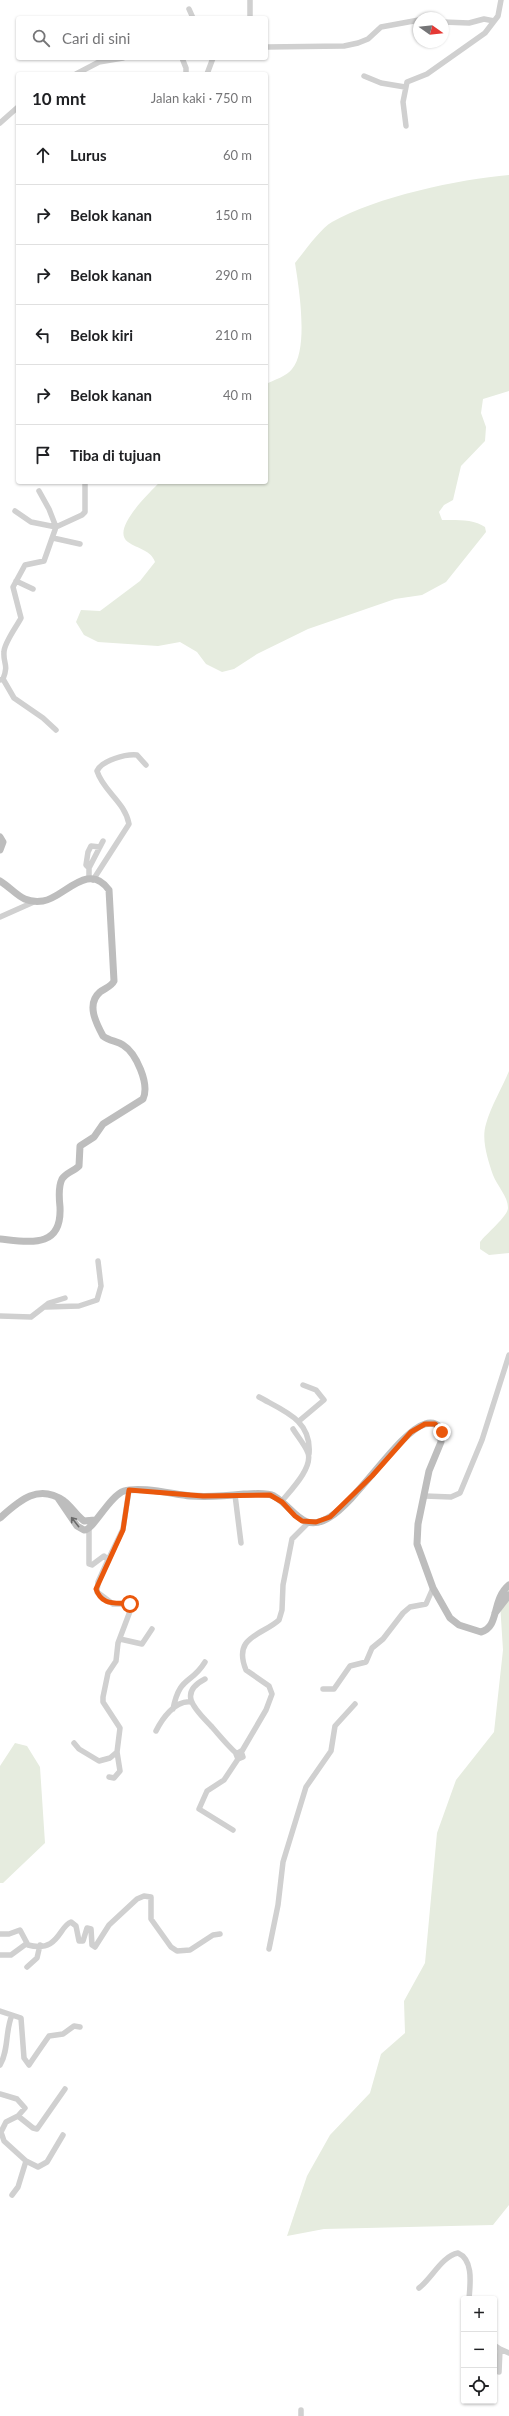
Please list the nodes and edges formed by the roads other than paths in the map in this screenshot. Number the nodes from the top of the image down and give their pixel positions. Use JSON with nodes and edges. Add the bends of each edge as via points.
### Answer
{"nodes":[{"id":1,"x":250,"y":0,"type":"edge"},
{"id":2,"x":500,"y":0,"type":"edge"},
{"id":3,"x":189,"y":9,"type":"dead end"},
{"id":4,"x":192,"y":16,"type":"edge"},
{"id":5,"x":250,"y":16,"type":"edge"},
{"id":6,"x":494,"y":20,"type":"junction"},
{"id":7,"x":413,"y":21,"type":"edge"},
{"id":8,"x":449,"y":22,"type":"edge"},
{"id":9,"x":268,"y":47,"type":"edge"},
{"id":10,"x":110,"y":60,"type":"edge"},
{"id":11,"x":183,"y":60,"type":"edge"},
{"id":12,"x":212,"y":60,"type":"edge"},
{"id":13,"x":80,"y":72,"type":"edge"},
{"id":14,"x":186,"y":72,"type":"edge"},
{"id":15,"x":208,"y":72,"type":"edge"},
{"id":16,"x":364,"y":76,"type":"dead end"},
{"id":17,"x":405,"y":87,"type":"junction"},
{"id":18,"x":16,"y":109,"type":"edge"},
{"id":19,"x":0,"y":123,"type":"edge"},
{"id":20,"x":406,"y":126,"type":"dead end"},
{"id":21,"x":85,"y":484,"type":"edge"},
{"id":22,"x":39,"y":491,"type":"dead end"},
{"id":23,"x":15,"y":511,"type":"dead end"},
{"id":24,"x":56,"y":527,"type":"junction"},
{"id":25,"x":53,"y":538,"type":"junction"},
{"id":26,"x":80,"y":544,"type":"dead end"},
{"id":27,"x":16,"y":581,"type":"junction"},
{"id":28,"x":33,"y":590,"type":"dead end"},
{"id":29,"x":2,"y":680,"type":"edge"},
{"id":30,"x":56,"y":730,"type":"dead end"},
{"id":31,"x":146,"y":765,"type":"dead end"},
{"id":32,"x":0,"y":837,"type":"edge"},
{"id":33,"x":0,"y":850,"type":"edge"},
{"id":34,"x":88,"y":852,"type":"junction"},
{"id":35,"x":94,"y":859,"type":"junction"},
{"id":36,"x":89,"y":868,"type":"junction"},
{"id":37,"x":91,"y":880,"type":"junction"},
{"id":38,"x":0,"y":881,"type":"edge"},
{"id":39,"x":36,"y":901,"type":"junction"},
{"id":40,"x":0,"y":917,"type":"edge"},
{"id":41,"x":0,"y":1239,"type":"edge"},
{"id":42,"x":98,"y":1261,"type":"dead end"},
{"id":43,"x":65,"y":1298,"type":"dead end"},
{"id":44,"x":46,"y":1306,"type":"junction"},
{"id":45,"x":0,"y":1316,"type":"edge"},
{"id":46,"x":509,"y":1355,"type":"edge"},
{"id":47,"x":304,"y":1385,"type":"dead end"},
{"id":48,"x":259,"y":1397,"type":"dead end"},
{"id":49,"x":299,"y":1421,"type":"junction"},
{"id":50,"x":293,"y":1429,"type":"dead end"},
{"id":51,"x":309,"y":1454,"type":"junction"},
{"id":52,"x":129,"y":1490,"type":"junction"},
{"id":53,"x":235,"y":1495,"type":"junction"},
{"id":54,"x":425,"y":1496,"type":"junction"},
{"id":55,"x":58,"y":1498,"type":"junction"},
{"id":56,"x":282,"y":1502,"type":"junction"},
{"id":57,"x":0,"y":1518,"type":"edge"},
{"id":58,"x":95,"y":1520,"type":"junction"},
{"id":59,"x":309,"y":1522,"type":"junction"},
{"id":60,"x":89,"y":1530,"type":"junction"},
{"id":61,"x":241,"y":1543,"type":"dead end"},
{"id":62,"x":108,"y":1560,"type":"junction"},
{"id":63,"x":509,"y":1585,"type":"edge"},
{"id":64,"x":433,"y":1588,"type":"junction"},
{"id":65,"x":509,"y":1596,"type":"edge"},
{"id":66,"x":496,"y":1613,"type":"junction"},
{"id":67,"x":152,"y":1629,"type":"dead end"},
{"id":68,"x":120,"y":1639,"type":"junction"},
{"id":69,"x":205,"y":1662,"type":"dead end"},
{"id":70,"x":205,"y":1678,"type":"dead end"},
{"id":71,"x":323,"y":1689,"type":"dead end"},
{"id":72,"x":191,"y":1702,"type":"junction"},
{"id":73,"x":355,"y":1704,"type":"dead end"},
{"id":74,"x":173,"y":1709,"type":"junction"},
{"id":75,"x":156,"y":1732,"type":"dead end"},
{"id":76,"x":74,"y":1743,"type":"dead end"},
{"id":77,"x":117,"y":1752,"type":"junction"},
{"id":78,"x":239,"y":1754,"type":"junction"},
{"id":79,"x":109,"y":1777,"type":"dead end"},
{"id":80,"x":233,"y":1830,"type":"dead end"},
{"id":81,"x":0,"y":1934,"type":"edge"},
{"id":82,"x":220,"y":1934,"type":"dead end"},
{"id":83,"x":26,"y":1944,"type":"junction"},
{"id":84,"x":40,"y":1945,"type":"junction"},
{"id":85,"x":269,"y":1949,"type":"dead end"},
{"id":86,"x":0,"y":1955,"type":"edge"},
{"id":87,"x":27,"y":1967,"type":"dead end"},
{"id":88,"x":0,"y":2011,"type":"edge"},
{"id":89,"x":12,"y":2015,"type":"junction"},
{"id":90,"x":80,"y":2027,"type":"dead end"},
{"id":91,"x":0,"y":2065,"type":"edge"},
{"id":92,"x":65,"y":2089,"type":"dead end"},
{"id":93,"x":0,"y":2094,"type":"edge"},
{"id":94,"x":18,"y":2116,"type":"junction"},
{"id":95,"x":63,"y":2135,"type":"dead end"},
{"id":96,"x":26,"y":2161,"type":"junction"},
{"id":97,"x":12,"y":2194,"type":"dead end"},
{"id":98,"x":419,"y":2288,"type":"dead end"},
{"id":99,"x":469,"y":2296,"type":"edge"},
{"id":100,"x":497,"y":2347,"type":"edge"},
{"id":101,"x":500,"y":2349,"type":"junction"},
{"id":102,"x":509,"y":2353,"type":"edge"},
{"id":103,"x":499,"y":2372,"type":"dead end"}],
"edges":[{"from":1,"to":5,"type":"street"},
{"from":2,"to":6,"type":"street","via":[[498,16]]},
{"from":3,"to":4,"type":"street"},
{"from":6,"to":8,"type":"street"},
{"from":6,"to":17,"type":"street","via":[[480,36],[427,74],[407,82]]},
{"from":7,"to":9,"type":"street","via":[[381,27],[368,39],[344,46]]},
{"from":10,"to":13,"type":"street","via":[[99,62]]},
{"from":11,"to":14,"type":"street"},
{"from":12,"to":15,"type":"street"},
{"from":16,"to":17,"type":"street"},
{"from":17,"to":20,"type":"street","via":[[403,102]]},
{"from":18,"to":19,"type":"street"},
{"from":21,"to":24,"type":"street","via":[[85,512],[80,517]]},
{"from":22,"to":24,"type":"street","via":[[50,509]]},
{"from":23,"to":24,"type":"street","via":[[31,522]]},
{"from":24,"to":25,"type":"street"},
{"from":25,"to":26,"type":"street"},
{"from":25,"to":27,"type":"street","via":[[44,561],[25,565],[20,578]]},
{"from":27,"to":28,"type":"street"},
{"from":27,"to":29,"type":"street","via":[[12,591],[21,618],[4,652],[7,668]]},
{"from":29,"to":30,"type":"street","via":[[14,698]]},
{"from":31,"to":37,"type":"street","via":[[137,755],[130,755],[102,765],[97,771],[100,780],[125,812],[129,824]]},
{"from":32,"to":33,"type":"main road","via":[[3,842]]},
{"from":34,"to":35,"type":"street"},
{"from":34,"to":35,"type":"street","via":[[92,846],[102,844]]},
{"from":34,"to":36,"type":"street","via":[[86,865]]},
{"from":35,"to":36,"type":"street"},
{"from":36,"to":37,"type":"street"},
{"from":37,"to":39,"type":"main road","via":[[74,884],[47,900]]},
{"from":37,"to":41,"type":"main road","via":[[106,887],[110,896],[114,981],[110,987],[98,993],[93,1001],[93,1012],[104,1037],[123,1044],[133,1055],[141,1072],[145,1095],[137,1103],[102,1124],[94,1137],[80,1146],[79,1166],[60,1183],[60,1223],[54,1233],[46,1239],[35,1241]]},
{"from":38,"to":39,"type":"main road","via":[[15,895]]},
{"from":39,"to":40,"type":"street"},
{"from":42,"to":44,"type":"street","via":[[101,1286],[97,1300],[79,1306]]},
{"from":43,"to":44,"type":"street"},
{"from":44,"to":45,"type":"street","via":[[31,1317]]},
{"from":46,"to":54,"type":"street","via":[[484,1435],[460,1493],[451,1497]]},
{"from":47,"to":49,"type":"street","via":[[316,1390],[324,1400]]},
{"from":48,"to":49,"type":"street"},
{"from":49,"to":51,"type":"street","via":[[308,1439]]},
{"from":50,"to":51,"type":"street"},
{"from":51,"to":56,"type":"street","via":[[301,1477]]},
{"from":52,"to":53,"type":"main road","via":[[203,1496]]},
{"from":52,"to":58,"type":"main road","via":[[114,1498]]},
{"from":52,"to":62,"type":"street","via":[[123,1530]]},
{"from":53,"to":56,"type":"main road","via":[[266,1494]]},
{"from":53,"to":61,"type":"street"},
{"from":54,"to":59,"type":"main road","via":[[429,1471],[443,1436],[439,1426],[430,1423],[411,1432],[372,1476],[330,1517]]},
{"from":54,"to":64,"type":"main road","via":[[416,1537]]},
{"from":55,"to":57,"type":"main road","via":[[44,1493],[28,1496]]},
{"from":55,"to":58,"type":"main road","via":[[83,1520]]},
{"from":60,"to":55,"type":"main road","one_way":true,"via":[[77,1526]]},
{"from":56,"to":59,"type":"main road","via":[[295,1516]]},
{"from":58,"to":60,"type":"main road"},
{"from":59,"to":78,"type":"street","via":[[292,1539],[279,1620],[258,1632],[246,1643],[246,1670],[269,1686],[272,1694],[266,1710]]},
{"from":60,"to":62,"type":"street","via":[[89,1564],[104,1556]]},
{"from":62,"to":68,"type":"street","via":[[98,1582],[97,1592],[112,1604],[132,1606]]},
{"from":63,"to":66,"type":"main road","via":[[498,1598]]},
{"from":64,"to":66,"type":"main road","via":[[450,1618],[471,1630],[486,1630],[493,1623]]},
{"from":64,"to":71,"type":"street","via":[[426,1605],[410,1607],[403,1613],[383,1639],[372,1648],[366,1662],[350,1666],[334,1689]]},
{"from":65,"to":66,"type":"main road"},
{"from":67,"to":68,"type":"street","via":[[142,1644]]},
{"from":68,"to":77,"type":"street","via":[[116,1661],[108,1673],[102,1697],[120,1726]]},
{"from":69,"to":74,"type":"street","via":[[195,1675],[181,1684]]},
{"from":70,"to":72,"type":"street","via":[[192,1688]]},
{"from":72,"to":74,"type":"street","via":[[180,1704]]},
{"from":72,"to":78,"type":"street","via":[[200,1715]]},
{"from":73,"to":85,"type":"street","via":[[335,1726],[331,1751],[304,1793],[283,1862]]},
{"from":74,"to":75,"type":"street","via":[[163,1718]]},
{"from":76,"to":77,"type":"street","via":[[99,1761],[110,1758]]},
{"from":77,"to":79,"type":"street","via":[[120,1771],[114,1778]]},
{"from":78,"to":80,"type":"street","via":[[224,1780],[207,1791],[199,1809]]},
{"from":81,"to":83,"type":"street","via":[[21,1930]]},
{"from":82,"to":84,"type":"street","via":[[213,1935],[190,1950],[177,1951],[171,1947],[151,1919],[152,1898],[144,1896],[110,1924],[96,1947],[92,1945],[91,1929],[86,1928],[84,1940],[79,1942],[76,1926],[71,1922],[55,1941]]},
{"from":83,"to":84,"type":"street"},
{"from":83,"to":86,"type":"street","via":[[11,1955]]},
{"from":84,"to":87,"type":"street","via":[[37,1958]]},
{"from":88,"to":89,"type":"street"},
{"from":89,"to":90,"type":"street","via":[[18,2016],[21,2020],[24,2058],[29,2065],[48,2036],[63,2034],[74,2026]]},
{"from":89,"to":91,"type":"street","via":[[7,2028],[5,2056]]},
{"from":92,"to":94,"type":"street","via":[[37,2128],[33,2128]]},
{"from":93,"to":94,"type":"street","via":[[17,2099],[24,2105],[24,2110]]},
{"from":94,"to":96,"type":"street","via":[[6,2122],[2,2136]]},
{"from":95,"to":96,"type":"street","via":[[47,2162],[38,2167]]},
{"from":96,"to":97,"type":"street","via":[[18,2187]]},
{"from":98,"to":99,"type":"street","via":[[447,2257],[458,2253],[463,2256],[468,2267]]},
{"from":100,"to":101,"type":"street"},
{"from":101,"to":102,"type":"street"},
{"from":101,"to":103,"type":"street"}]}
